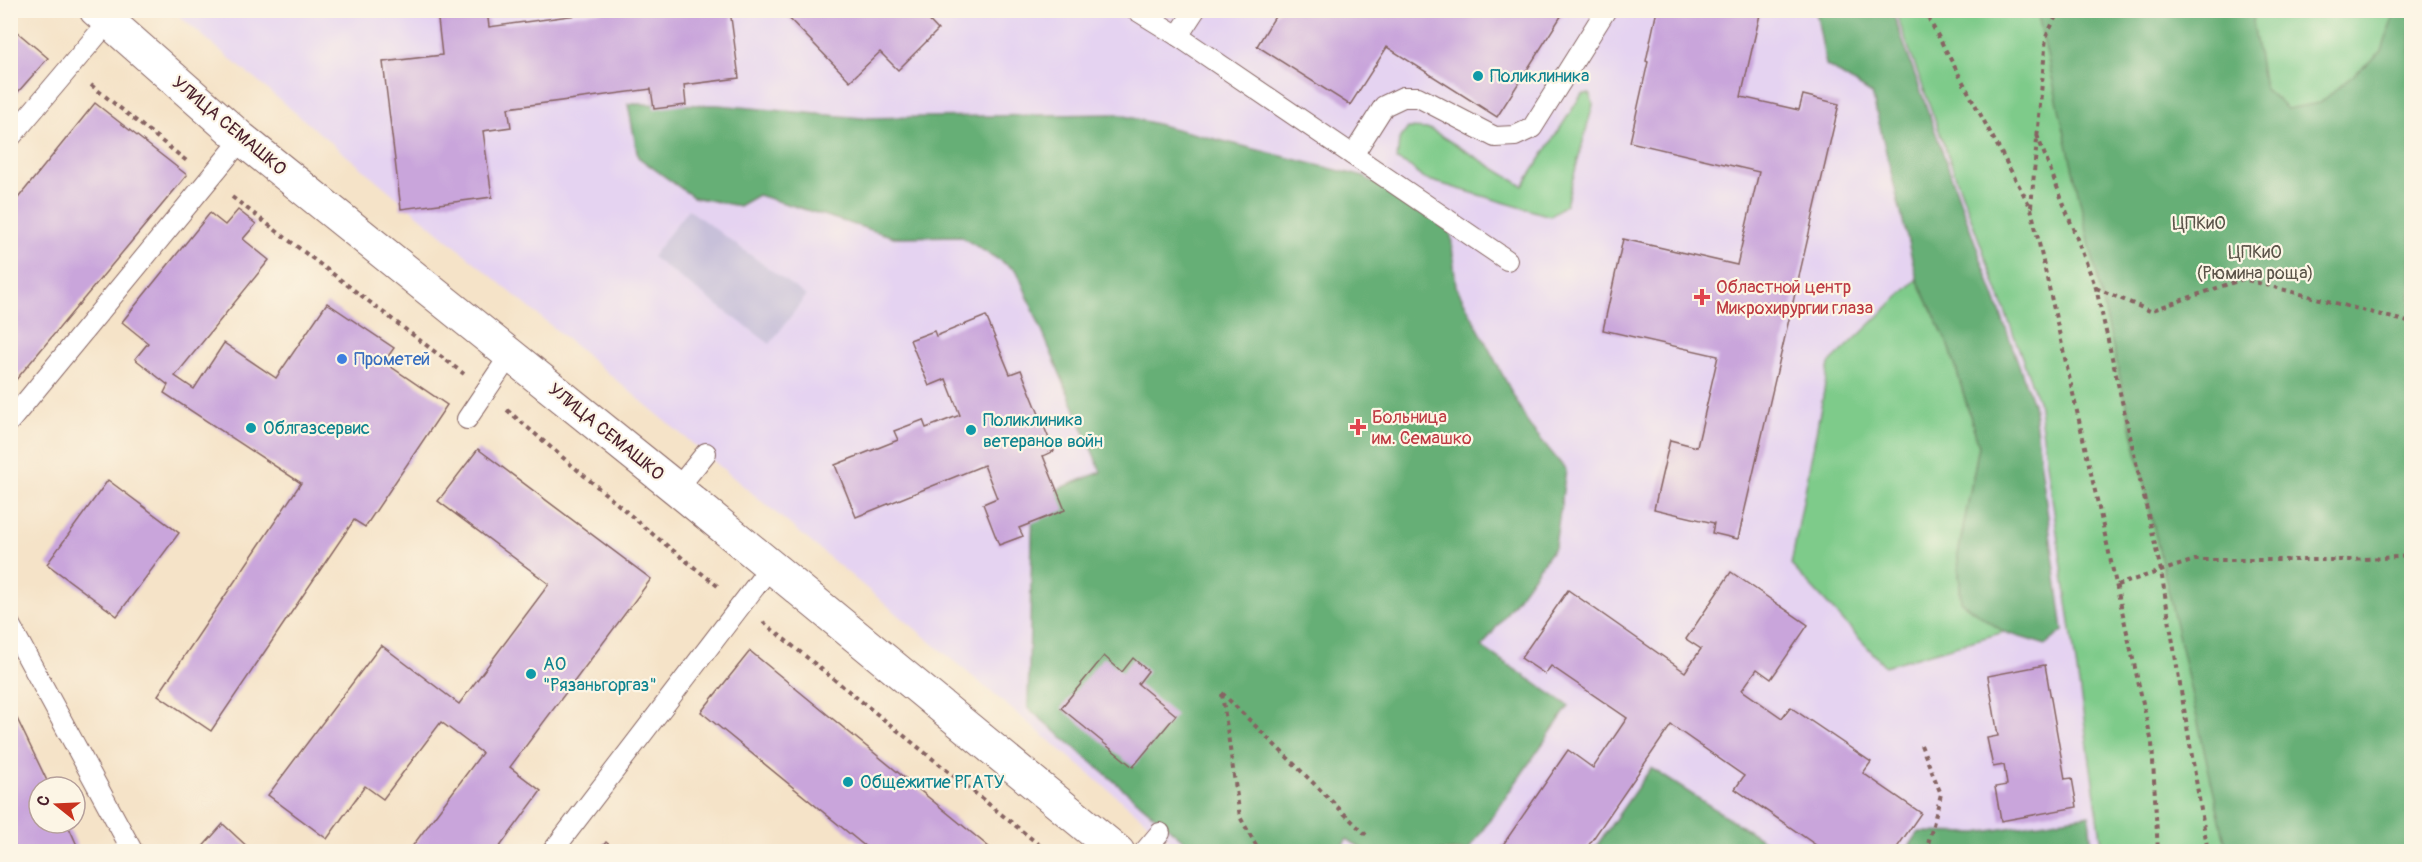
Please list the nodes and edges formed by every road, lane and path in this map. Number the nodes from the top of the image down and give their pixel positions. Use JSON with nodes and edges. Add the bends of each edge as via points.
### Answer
{"nodes":[{"id":1,"x":1136,"y":10,"type":"edge"},
{"id":2,"x":1195,"y":10,"type":"edge"},
{"id":3,"x":1606,"y":10,"type":"edge"},
{"id":4,"x":1924,"y":10,"type":"edge"},
{"id":5,"x":2059,"y":10,"type":"edge"},
{"id":6,"x":102,"y":16,"type":"edge"},
{"id":7,"x":1178,"y":36,"type":"junction"},
{"id":8,"x":67,"y":70,"type":"junction"},
{"id":9,"x":2037,"y":135,"type":"junction"},
{"id":10,"x":10,"y":138,"type":"edge"},
{"id":11,"x":242,"y":139,"type":"junction"},
{"id":12,"x":1353,"y":155,"type":"junction"},
{"id":13,"x":209,"y":179,"type":"junction"},
{"id":14,"x":2031,"y":208,"type":"junction"},
{"id":15,"x":1507,"y":260,"type":"dead end"},
{"id":16,"x":2096,"y":288,"type":"junction"},
{"id":17,"x":2412,"y":322,"type":"edge"},
{"id":18,"x":510,"y":355,"type":"junction"},
{"id":19,"x":485,"y":392,"type":"junction"},
{"id":20,"x":467,"y":419,"type":"dead end"},
{"id":21,"x":10,"y":421,"type":"edge"},
{"id":22,"x":706,"y":453,"type":"dead end"},
{"id":23,"x":676,"y":489,"type":"junction"},
{"id":24,"x":2412,"y":556,"type":"edge"},
{"id":25,"x":771,"y":566,"type":"junction"},
{"id":26,"x":2161,"y":571,"type":"junction"},
{"id":27,"x":2117,"y":585,"type":"junction"},
{"id":28,"x":742,"y":605,"type":"junction"},
{"id":29,"x":10,"y":625,"type":"edge"},
{"id":30,"x":1921,"y":745,"type":"dead end"},
{"id":31,"x":1160,"y":833,"type":"dead end"},
{"id":32,"x":1366,"y":835,"type":"dead end"},
{"id":33,"x":133,"y":852,"type":"edge"},
{"id":34,"x":552,"y":852,"type":"edge"},
{"id":35,"x":1048,"y":852,"type":"edge"},
{"id":36,"x":1118,"y":852,"type":"edge"},
{"id":37,"x":1144,"y":852,"type":"edge"},
{"id":38,"x":1260,"y":852,"type":"edge"},
{"id":39,"x":1926,"y":852,"type":"edge"},
{"id":40,"x":2158,"y":852,"type":"edge"},
{"id":41,"x":2208,"y":852,"type":"edge"}],
"edges":[{"from":1,"to":7,"type":"lane"},
{"from":2,"to":7,"type":"lane"},
{"from":3,"to":12,"type":"lane","via":[[1532,128],[1515,136],[1495,137],[1418,97],[1403,97],[1383,106]]},
{"from":4,"to":14,"type":"path"},
{"from":5,"to":9,"type":"path","via":[[2046,38]]},
{"from":6,"to":8,"type":"lane"},
{"from":6,"to":11,"type":"street","name":"УЛИЦА СЕМАШКО"},
{"from":7,"to":12,"type":"lane"},
{"from":8,"to":10,"type":"lane"},
{"from":8,"to":13,"type":"path"},
{"from":9,"to":14,"type":"path"},
{"from":9,"to":16,"type":"path"},
{"from":11,"to":13,"type":"lane"},
{"from":11,"to":18,"type":"street","name":"УЛИЦА СЕМАШКО"},
{"from":12,"to":15,"type":"lane"},
{"from":13,"to":19,"type":"path"},
{"from":13,"to":21,"type":"lane"},
{"from":14,"to":27,"type":"path"},
{"from":16,"to":17,"type":"path","via":[[2150,311],[2243,279]]},
{"from":16,"to":26,"type":"path"},
{"from":18,"to":19,"type":"lane"},
{"from":18,"to":23,"type":"street","name":"УЛИЦА СЕМАШКО"},
{"from":19,"to":20,"type":"lane"},
{"from":19,"to":28,"type":"path"},
{"from":22,"to":23,"type":"lane"},
{"from":23,"to":25,"type":"street","name":"УЛИЦА СЕМАШКО"},
{"from":24,"to":26,"type":"path","via":[[2195,560]]},
{"from":25,"to":28,"type":"lane"},
{"from":25,"to":36,"type":"street","name":"УЛИЦА СЕМАШКО"},
{"from":26,"to":27,"type":"path"},
{"from":26,"to":41,"type":"path"},
{"from":27,"to":40,"type":"path","via":[[2152,743]]},
{"from":28,"to":34,"type":"lane"},
{"from":28,"to":35,"type":"path"},
{"from":29,"to":33,"type":"lane"},
{"from":30,"to":39,"type":"path","via":[[1941,794]]},
{"from":31,"to":37,"type":"lane"},
{"from":32,"to":38,"type":"path","via":[[1222,693],[1240,817]]}]}
